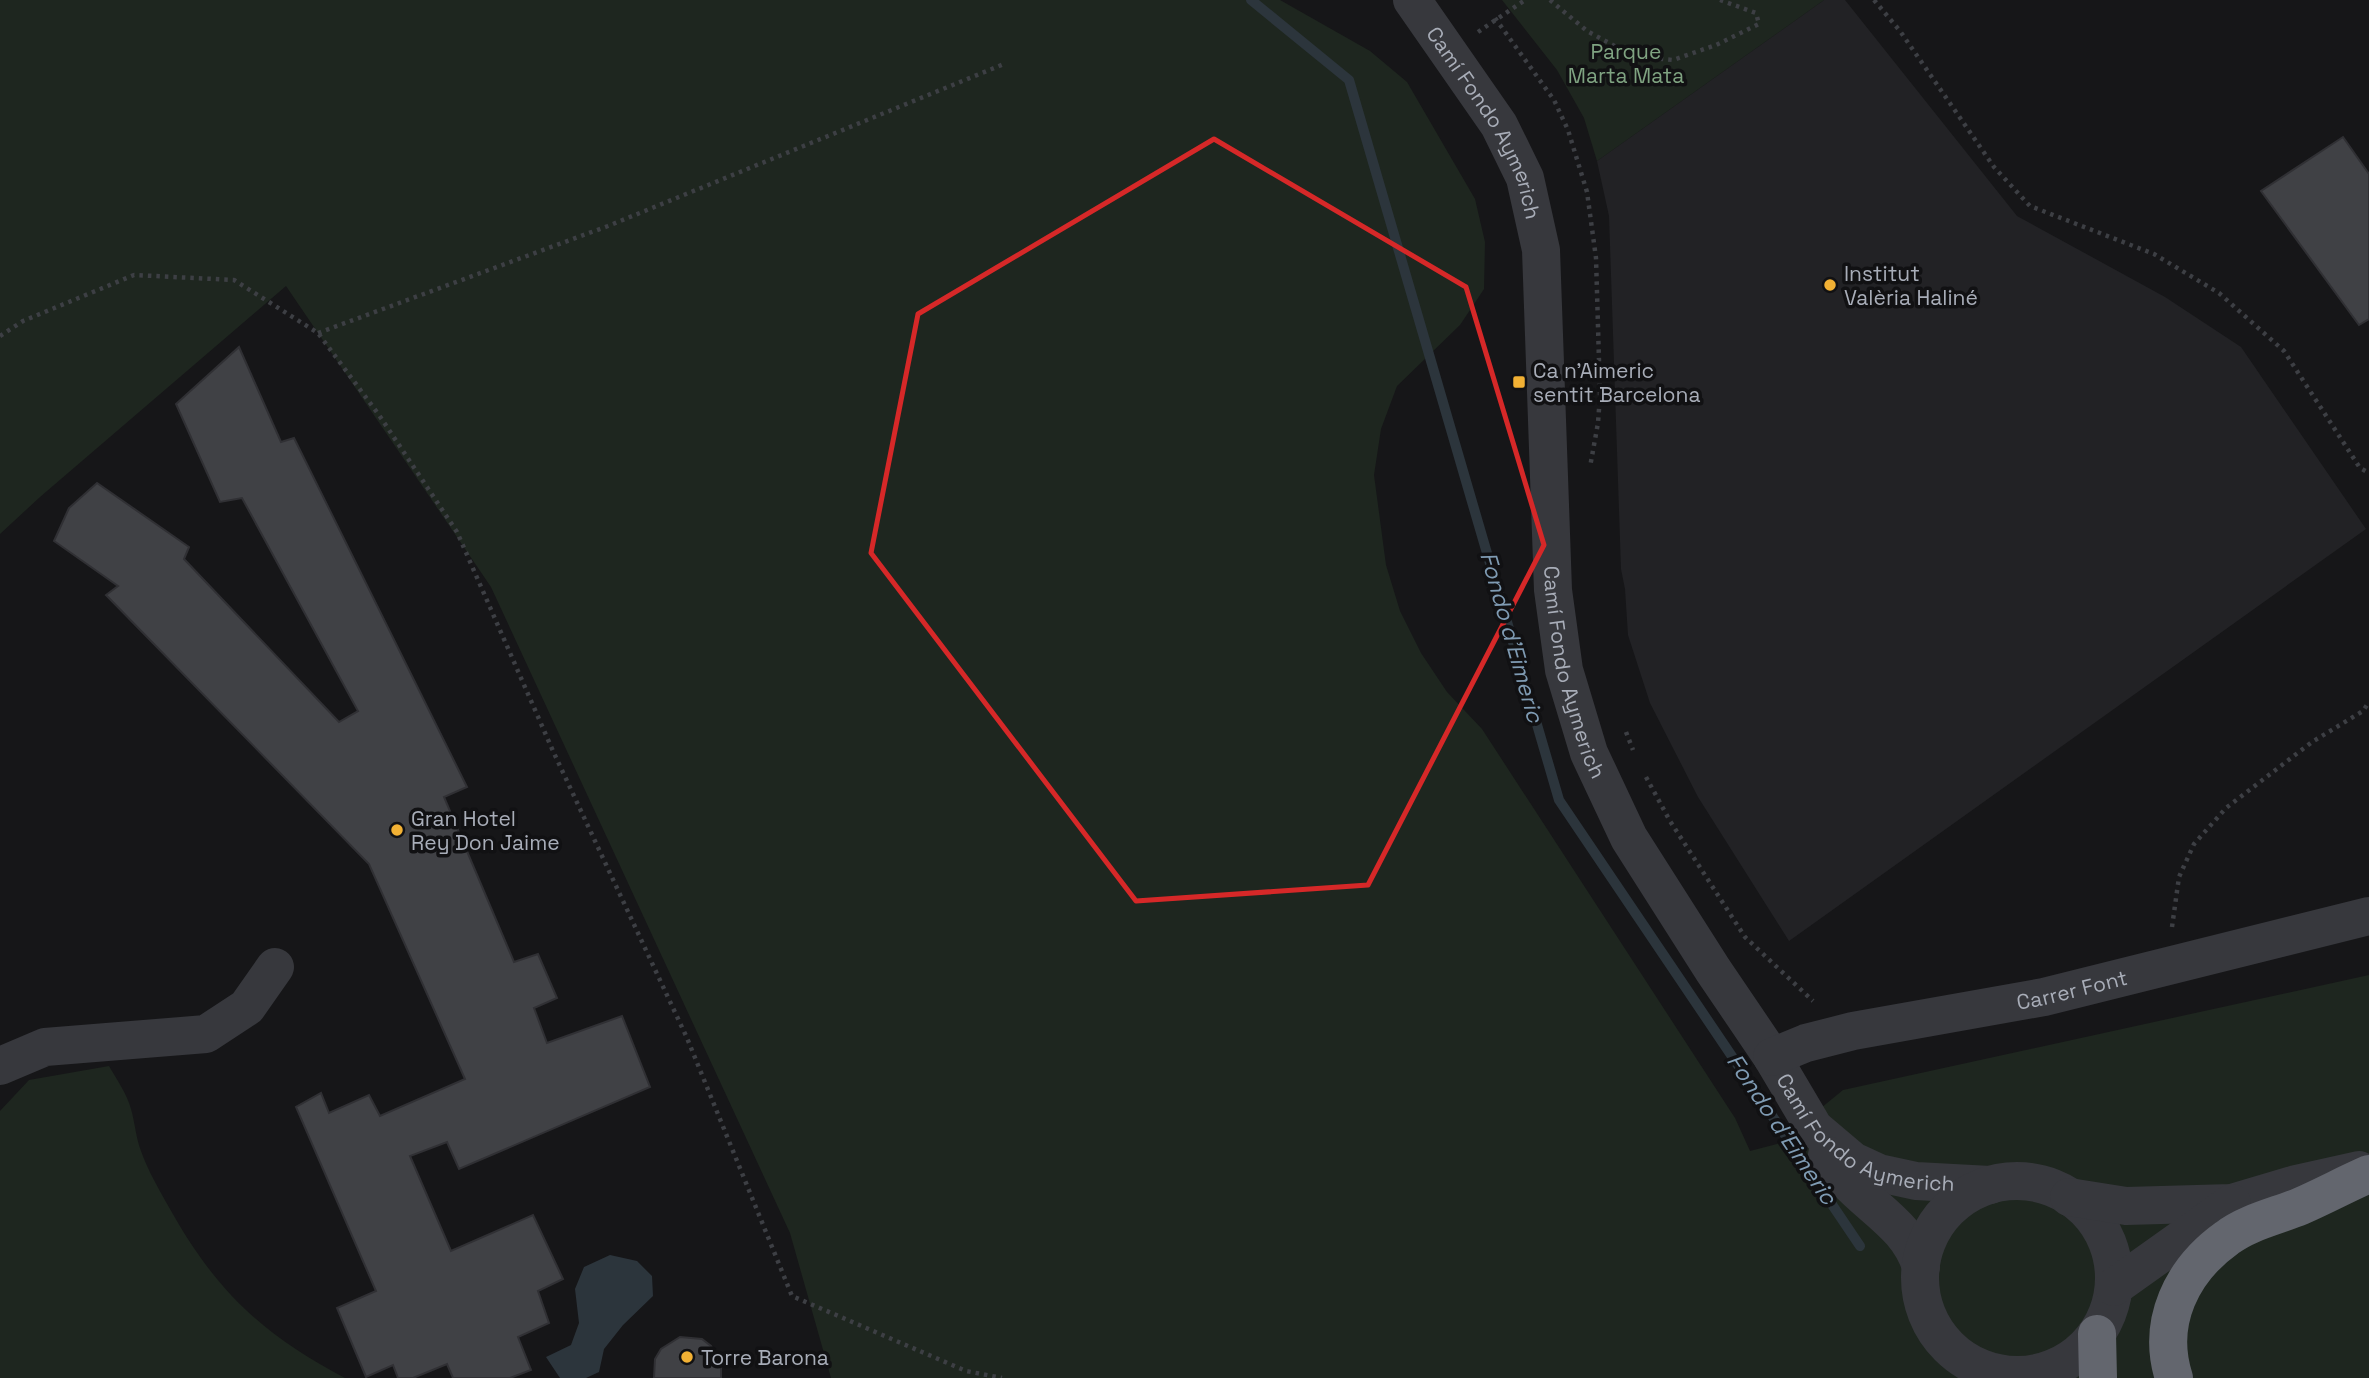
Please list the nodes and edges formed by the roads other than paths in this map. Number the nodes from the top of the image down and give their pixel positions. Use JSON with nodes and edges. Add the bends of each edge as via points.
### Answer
{"nodes":[{"id":1,"x":1412,"y":0,"type":"edge"},
{"id":2,"x":2369,"y":916,"type":"edge"},
{"id":3,"x":275,"y":967,"type":"dead end"},
{"id":4,"x":1772,"y":1057,"type":"junction"},
{"id":5,"x":0,"y":1066,"type":"edge"},
{"id":6,"x":1814,"y":1128,"type":"junction"},
{"id":7,"x":2369,"y":1167,"type":"edge"},
{"id":8,"x":2369,"y":1174,"type":"edge"},
{"id":9,"x":1990,"y":1185,"type":"junction"},
{"id":10,"x":2069,"y":1197,"type":"junction"},
{"id":11,"x":2232,"y":1203,"type":"junction"},
{"id":12,"x":1921,"y":1267,"type":"junction"},
{"id":13,"x":2114,"y":1287,"type":"junction"},
{"id":14,"x":1931,"y":1325,"type":"junction"},
{"id":15,"x":2097,"y":1334,"type":"junction"},
{"id":16,"x":2027,"y":1376,"type":"edge"},
{"id":17,"x":1947,"y":1378,"type":"edge"},
{"id":18,"x":2098,"y":1378,"type":"edge"},
{"id":19,"x":2174,"y":1378,"type":"edge"}],
"edges":[{"from":1,"to":4,"type":"street","name":"Camí Fondo Aymerich","via":[[1499,125],[1525,178],[1541,250],[1553,590],[1564,670],[1589,753],[1629,838]]},
{"from":2,"to":4,"type":"street","name":"Carrer Font","via":[[2044,997],[1853,1031]]},
{"from":3,"to":5,"type":"street","via":[[247,1007],[206,1034],[45,1047]]},
{"from":4,"to":6,"type":"street","name":"Camí Fondo Aymerich"},
{"from":6,"to":9,"type":"street","name":"Camí Fondo Aymerich","via":[[1853,1161],[1880,1173],[1916,1181]]},
{"from":6,"to":12,"type":"street","via":[[1846,1180],[1900,1230],[1915,1249]]},
{"from":7,"to":11,"type":"street"},
{"from":8,"to":19,"type":"highway","via":[[2229,1236],[2196,1264],[2171,1314]]},
{"from":9,"to":10,"type":"street","via":[[2031,1182]]},
{"from":9,"to":12,"type":"street","via":[[1967,1195],[1939,1221]]},
{"from":10,"to":11,"type":"street","via":[[2126,1206]]},
{"from":10,"to":13,"type":"street","via":[[2102,1230],[2111,1252]]},
{"from":11,"to":13,"type":"street"},
{"from":12,"to":14,"type":"street","via":[[1922,1297]]},
{"from":13,"to":15,"type":"street","via":[[2107,1317]]},
{"from":14,"to":16,"type":"street","via":[[1949,1348],[1972,1364],[2000,1374]]},
{"from":14,"to":17,"type":"street"},
{"from":15,"to":16,"type":"street","via":[[2067,1362]]},
{"from":15,"to":18,"type":"highway"}]}
